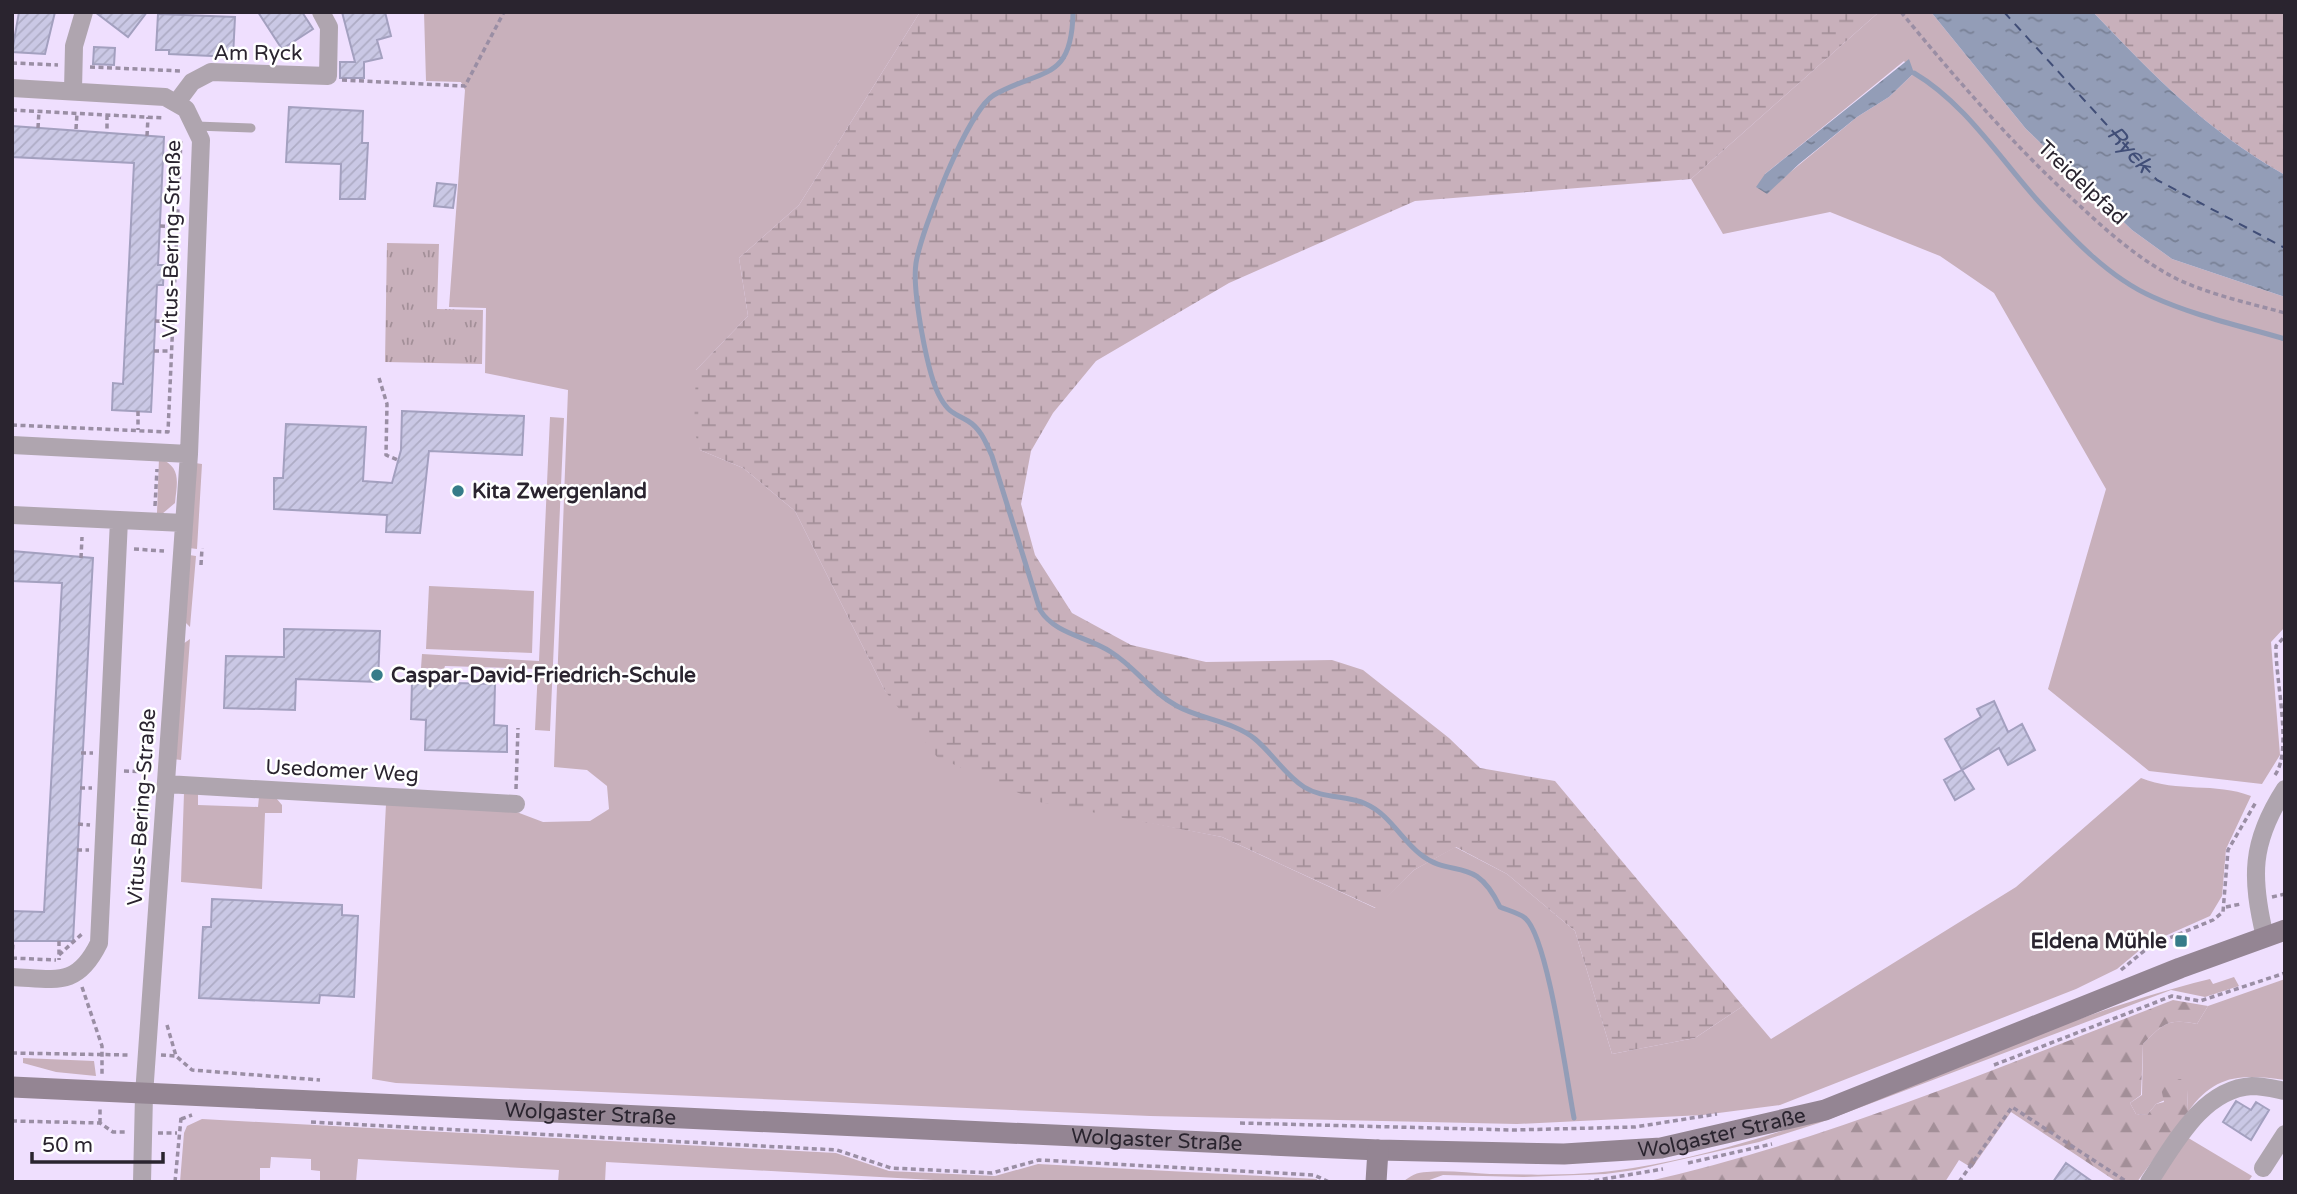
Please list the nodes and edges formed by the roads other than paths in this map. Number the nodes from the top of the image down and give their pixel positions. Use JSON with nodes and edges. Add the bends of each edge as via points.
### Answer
{"nodes":[{"id":1,"x":84,"y":12,"type":"edge"},
{"id":2,"x":321,"y":12,"type":"edge"},
{"id":3,"x":12,"y":88,"type":"edge"},
{"id":4,"x":73,"y":90,"type":"junction"},
{"id":5,"x":173,"y":110,"type":"junction"},
{"id":6,"x":251,"y":128,"type":"dead end"},
{"id":7,"x":188,"y":129,"type":"junction"},
{"id":8,"x":12,"y":445,"type":"edge"},
{"id":9,"x":189,"y":454,"type":"junction"},
{"id":10,"x":12,"y":515,"type":"edge"},
{"id":11,"x":119,"y":520,"type":"junction"},
{"id":12,"x":184,"y":523,"type":"junction"},
{"id":13,"x":166,"y":783,"type":"junction"},
{"id":14,"x":2279,"y":783,"type":"edge"},
{"id":15,"x":516,"y":804,"type":"road end"},
{"id":16,"x":2275,"y":934,"type":"edge"},
{"id":17,"x":12,"y":977,"type":"edge"},
{"id":18,"x":12,"y":1087,"type":"edge"},
{"id":19,"x":2285,"y":1091,"type":"edge"},
{"id":20,"x":144,"y":1095,"type":"junction"},
{"id":21,"x":2285,"y":1134,"type":"edge"},
{"id":22,"x":1378,"y":1150,"type":"junction"},
{"id":23,"x":2263,"y":1168,"type":"dead end"},
{"id":24,"x":142,"y":1182,"type":"edge"},
{"id":25,"x":1376,"y":1182,"type":"edge"},
{"id":26,"x":2149,"y":1182,"type":"edge"}],
"edges":[{"from":1,"to":4,"type":"street","via":[[74,46]]},
{"from":2,"to":5,"type":"street","name":"Am Ryck","via":[[329,27],[328,75],[211,72],[192,82]]},
{"from":3,"to":4,"type":"street"},
{"from":4,"to":5,"type":"street","via":[[150,94]]},
{"from":5,"to":7,"type":"street","name":"Vitus-Bering-Straße"},
{"from":6,"to":7,"type":"lane"},
{"from":7,"to":9,"type":"street","name":"Vitus-Bering-Straße","via":[[201,141]]},
{"from":8,"to":9,"type":"street"},
{"from":9,"to":12,"type":"street","name":"Vitus-Bering-Straße"},
{"from":10,"to":11,"type":"street"},
{"from":11,"to":12,"type":"street"},
{"from":11,"to":17,"type":"street","name":"Vitus-Bering-Straße","via":[[99,943],[88,965],[67,976]]},
{"from":12,"to":13,"type":"street","name":"Vitus-Bering-Straße"},
{"from":13,"to":15,"type":"street","name":"Usedomer Weg"},
{"from":13,"to":20,"type":"street","name":"Vitus-Bering-Straße"},
{"from":14,"to":16,"type":"street","via":[[2257,855],[2255,891]]},
{"from":16,"to":22,"type":"main road","name":"Wolgaster Straße","via":[[1825,1110],[1661,1148],[1564,1154]]},
{"from":18,"to":20,"type":"main road","name":"Wolgaster Straße"},
{"from":19,"to":26,"type":"street","via":[[2252,1086],[2217,1096],[2183,1132]]},
{"from":20,"to":22,"type":"main road","name":"Wolgaster Straße"},
{"from":20,"to":24,"type":"street","name":"Vitus-Bering-Straße"},
{"from":21,"to":23,"type":"street"},
{"from":22,"to":25,"type":"main road"}]}
